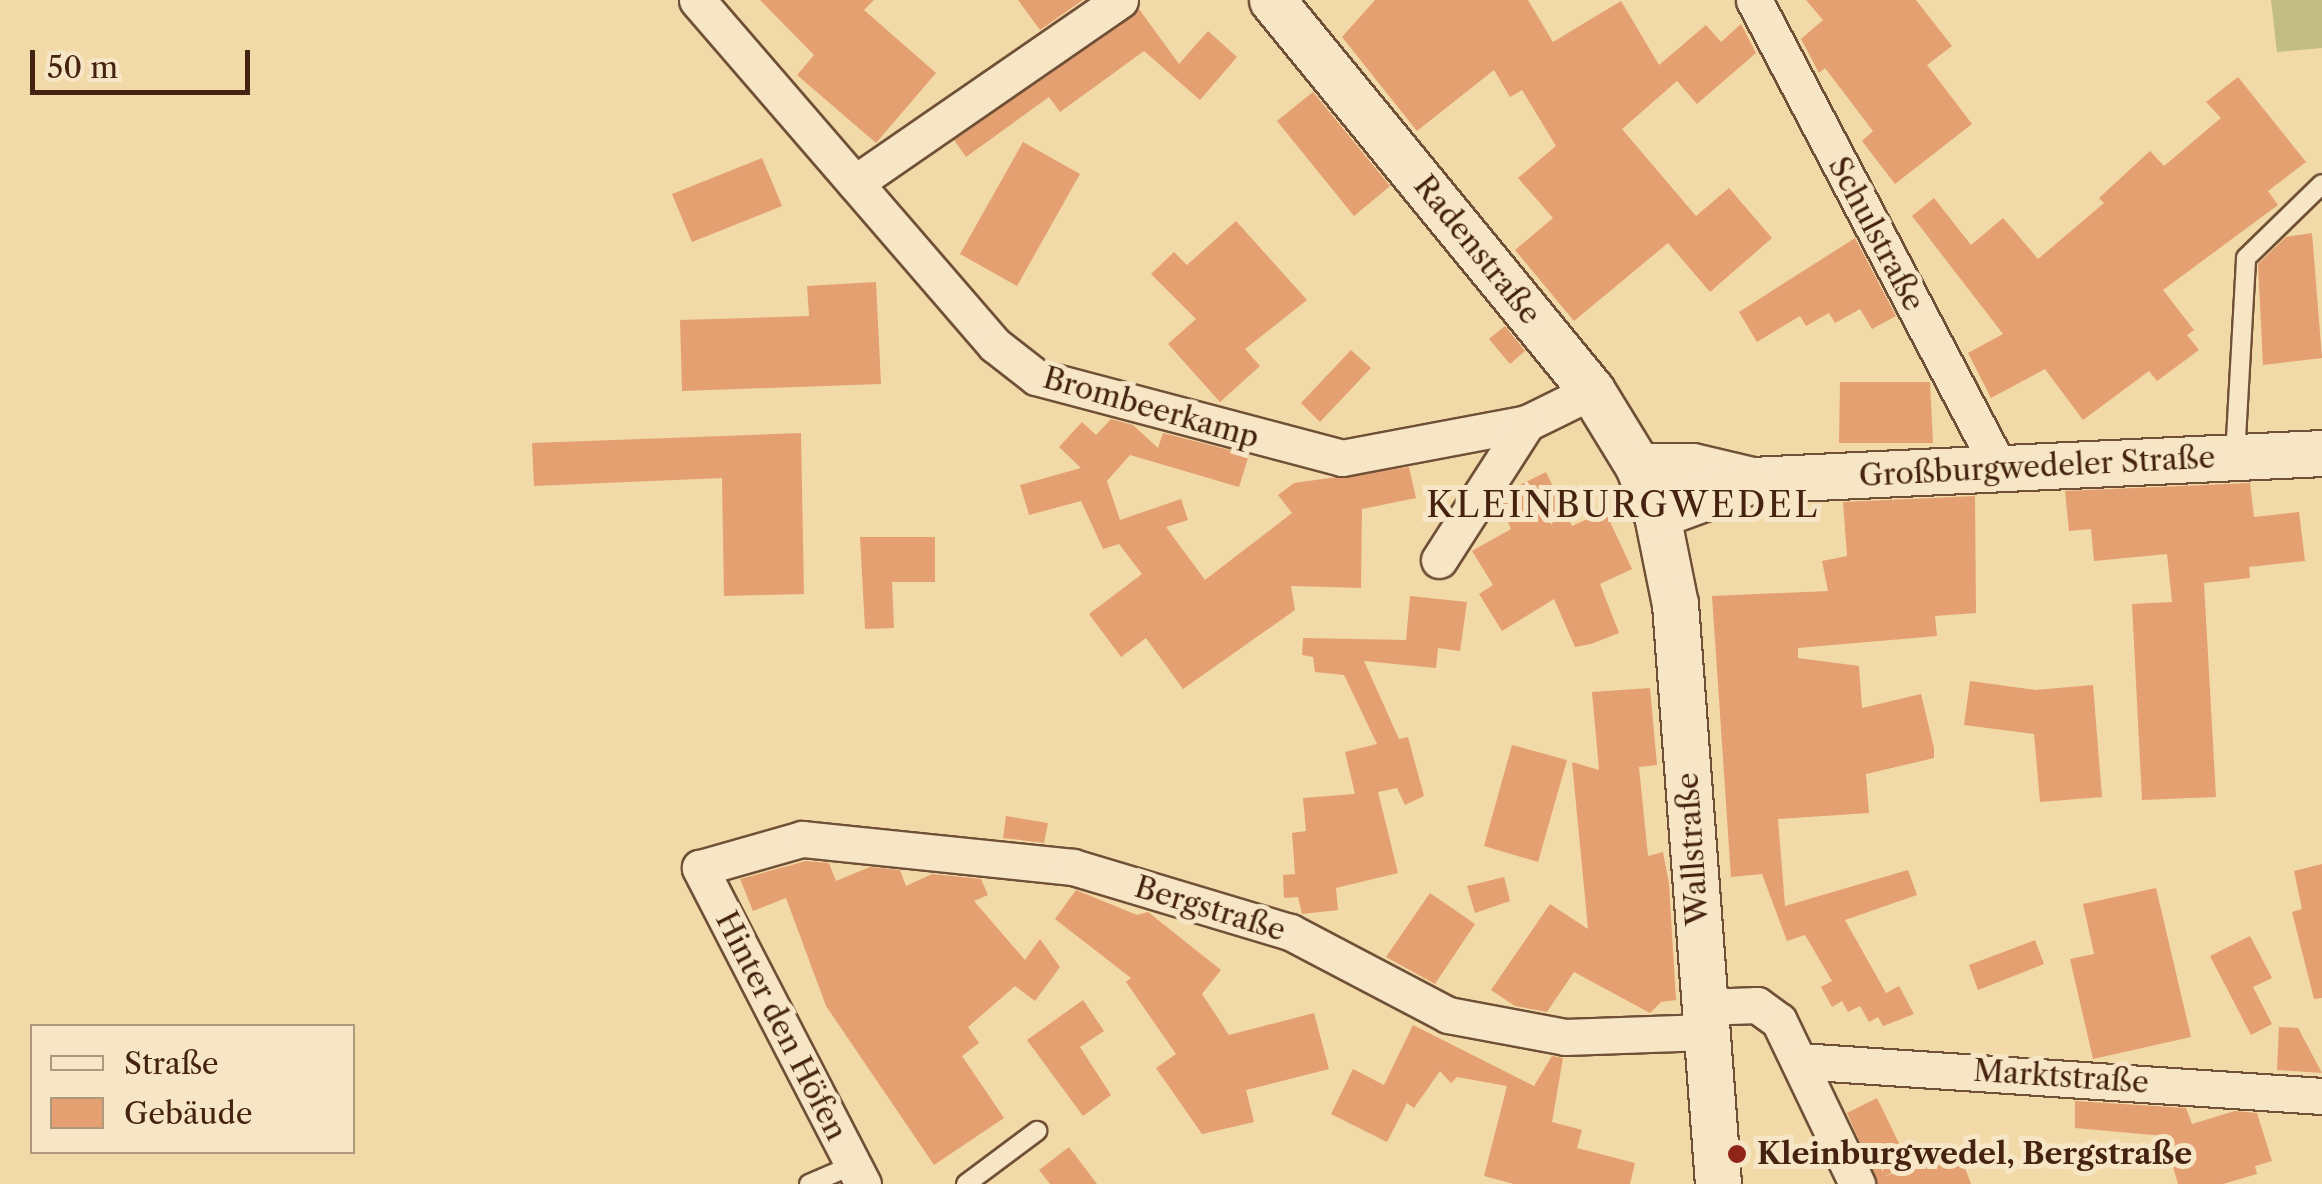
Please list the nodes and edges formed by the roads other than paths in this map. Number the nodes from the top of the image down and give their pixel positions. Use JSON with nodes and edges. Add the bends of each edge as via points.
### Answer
{"nodes":[{"id":1,"x":698,"y":0,"type":"edge"},
{"id":2,"x":1120,"y":0,"type":"edge"},
{"id":3,"x":1272,"y":0,"type":"edge"},
{"id":4,"x":1754,"y":0,"type":"edge"},
{"id":5,"x":855,"y":183,"type":"junction"},
{"id":6,"x":2322,"y":184,"type":"edge"},
{"id":7,"x":1592,"y":391,"type":"junction"},
{"id":8,"x":1527,"y":422,"type":"junction"},
{"id":9,"x":2322,"y":453,"type":"edge"},
{"id":10,"x":2235,"y":458,"type":"junction"},
{"id":11,"x":1638,"y":466,"type":"junction"},
{"id":12,"x":1999,"y":467,"type":"junction"},
{"id":13,"x":1752,"y":480,"type":"junction"},
{"id":14,"x":1657,"y":515,"type":"junction"},
{"id":15,"x":1439,"y":560,"type":"dead end"},
{"id":16,"x":700,"y":868,"type":"joint"},
{"id":17,"x":1705,"y":1019,"type":"junction"},
{"id":18,"x":1799,"y":1061,"type":"junction"},
{"id":19,"x":2322,"y":1096,"type":"edge"},
{"id":20,"x":1036,"y":1131,"type":"dead end"},
{"id":21,"x":858,"y":1175,"type":"edge"},
{"id":22,"x":809,"y":1184,"type":"edge"},
{"id":23,"x":966,"y":1184,"type":"edge"},
{"id":24,"x":1718,"y":1184,"type":"edge"},
{"id":25,"x":1857,"y":1184,"type":"edge"}],
"edges":[{"from":1,"to":5,"type":"street","name":"Brombeerkamp"},
{"from":2,"to":5,"type":"street"},
{"from":3,"to":7,"type":"street","name":"Radenstraße"},
{"from":4,"to":12,"type":"street","name":"Schulstraße"},
{"from":5,"to":8,"type":"street","name":"Brombeerkamp","via":[[995,345],[1036,377],[1342,458]]},
{"from":6,"to":10,"type":"lane","via":[[2246,258]]},
{"from":7,"to":8,"type":"street","name":"Brombeerkamp"},
{"from":7,"to":11,"type":"street","name":"Radenstraße"},
{"from":8,"to":15,"type":"street"},
{"from":9,"to":10,"type":"street","name":"Großburgwedeler Straße"},
{"from":10,"to":12,"type":"street","name":"Großburgwedeler Straße"},
{"from":11,"to":13,"type":"street","name":"Großburgwedeler Straße","via":[[1692,466]]},
{"from":11,"to":14,"type":"street","name":"Radenstraße"},
{"from":12,"to":13,"type":"street","name":"Großburgwedeler Straße"},
{"from":13,"to":14,"type":"street","name":"Großburgwedeler Straße"},
{"from":14,"to":17,"type":"street","name":"Wallstraße","via":[[1679,640]]},
{"from":16,"to":17,"type":"street","name":"Bergstraße","via":[[802,839],[1073,866],[1290,932],[1448,1015],[1565,1037]]},
{"from":16,"to":21,"type":"street","name":"Hinter den Höfen"},
{"from":17,"to":18,"type":"street","name":"Bergstraße","via":[[1757,1005],[1779,1021]]},
{"from":17,"to":24,"type":"street","name":"Wallstraße"},
{"from":18,"to":19,"type":"street","name":"Marktstraße"},
{"from":18,"to":25,"type":"street","name":"Bergstraße"},
{"from":20,"to":23,"type":"lane"},
{"from":21,"to":22,"type":"lane"}]}
